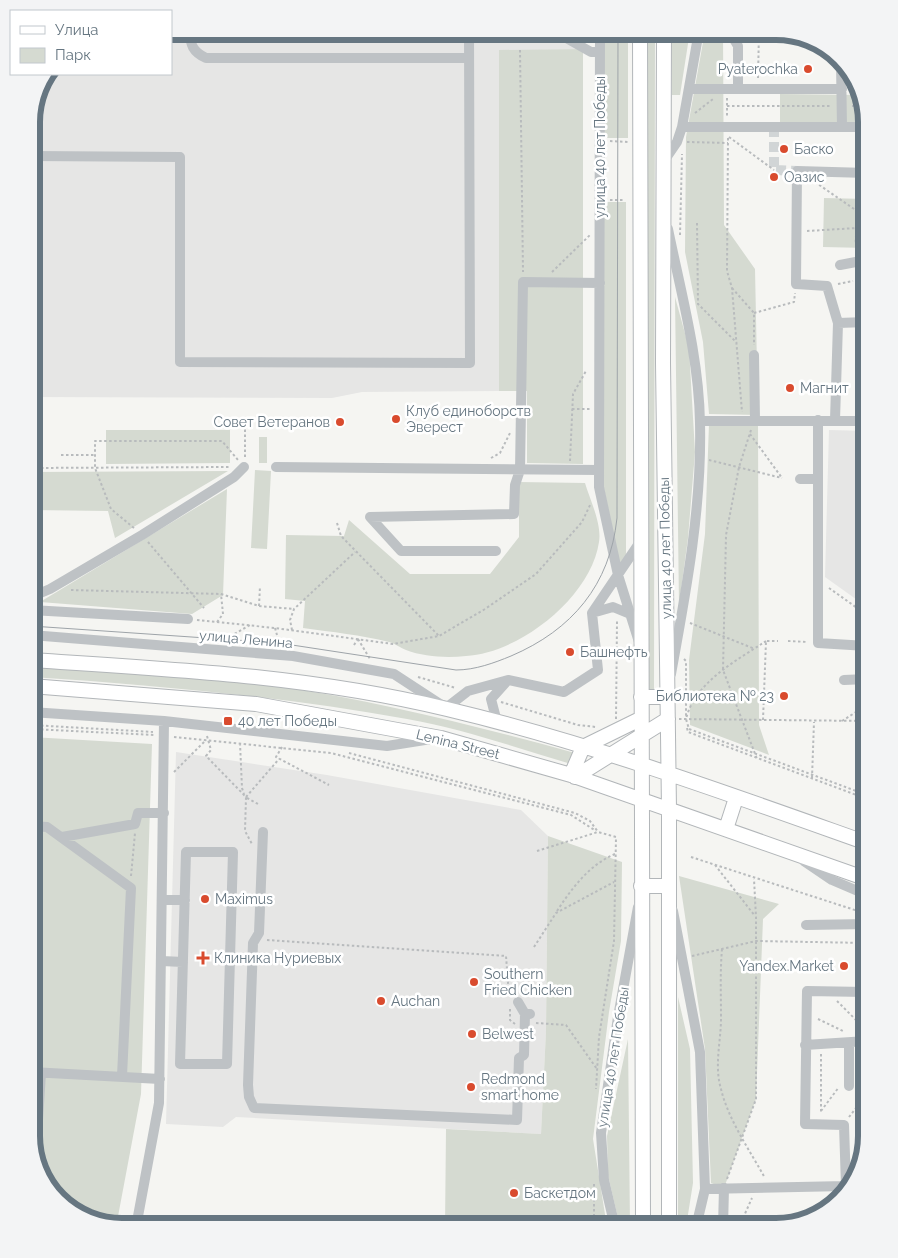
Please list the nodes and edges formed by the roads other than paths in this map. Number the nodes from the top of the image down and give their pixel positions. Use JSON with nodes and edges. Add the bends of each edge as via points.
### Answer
{"nodes":[{"id":1,"x":190,"y":40,"type":"edge"},
{"id":2,"x":469,"y":40,"type":"edge"},
{"id":3,"x":570,"y":40,"type":"edge"},
{"id":4,"x":600,"y":40,"type":"edge"},
{"id":5,"x":640,"y":40,"type":"edge"},
{"id":6,"x":664,"y":40,"type":"edge"},
{"id":7,"x":698,"y":40,"type":"edge"},
{"id":8,"x":734,"y":40,"type":"edge"},
{"id":9,"x":600,"y":52,"type":"junction"},
{"id":10,"x":469,"y":58,"type":"junction"},
{"id":11,"x":842,"y":74,"type":"edge"},
{"id":12,"x":738,"y":88,"type":"junction"},
{"id":13,"x":689,"y":89,"type":"junction"},
{"id":14,"x":842,"y":89,"type":"junction"},
{"id":15,"x":682,"y":127,"type":"junction"},
{"id":16,"x":842,"y":127,"type":"junction"},
{"id":17,"x":858,"y":127,"type":"edge"},
{"id":18,"x":40,"y":156,"type":"edge"},
{"id":19,"x":664,"y":161,"type":"junction"},
{"id":20,"x":858,"y":173,"type":"edge"},
{"id":21,"x":664,"y":210,"type":"junction"},
{"id":22,"x":858,"y":261,"type":"edge"},
{"id":23,"x":840,"y":264,"type":"dead end"},
{"id":24,"x":600,"y":283,"type":"junction"},
{"id":25,"x":858,"y":322,"type":"edge"},
{"id":26,"x":838,"y":323,"type":"junction"},
{"id":27,"x":754,"y":355,"type":"road end"},
{"id":28,"x":755,"y":420,"type":"junction"},
{"id":29,"x":818,"y":420,"type":"junction"},
{"id":30,"x":835,"y":420,"type":"junction"},
{"id":31,"x":700,"y":421,"type":"junction"},
{"id":32,"x":858,"y":421,"type":"edge"},
{"id":33,"x":244,"y":467,"type":"road end"},
{"id":34,"x":276,"y":467,"type":"dead end"},
{"id":35,"x":520,"y":470,"type":"junction"},
{"id":36,"x":599,"y":470,"type":"junction"},
{"id":37,"x":800,"y":479,"type":"dead end"},
{"id":38,"x":817,"y":479,"type":"junction"},
{"id":39,"x":640,"y":542,"type":"junction"},
{"id":40,"x":496,"y":551,"type":"dead end"},
{"id":41,"x":618,"y":574,"type":"junction"},
{"id":42,"x":40,"y":593,"type":"edge"},
{"id":43,"x":40,"y":611,"type":"edge"},
{"id":44,"x":592,"y":613,"type":"junction"},
{"id":45,"x":630,"y":614,"type":"junction"},
{"id":46,"x":188,"y":619,"type":"road end"},
{"id":47,"x":40,"y":636,"type":"edge"},
{"id":48,"x":858,"y":645,"type":"edge"},
{"id":49,"x":640,"y":648,"type":"junction"},
{"id":50,"x":40,"y":661,"type":"edge"},
{"id":51,"x":858,"y":679,"type":"edge"},
{"id":52,"x":508,"y":680,"type":"junction"},
{"id":53,"x":844,"y":680,"type":"dead end"},
{"id":54,"x":40,"y":687,"type":"edge"},
{"id":55,"x":641,"y":697,"type":"junction"},
{"id":56,"x":667,"y":697,"type":"junction"},
{"id":57,"x":446,"y":708,"type":"junction"},
{"id":58,"x":40,"y":713,"type":"edge"},
{"id":59,"x":640,"y":718,"type":"junction"},
{"id":60,"x":668,"y":719,"type":"junction"},
{"id":61,"x":164,"y":721,"type":"junction"},
{"id":62,"x":497,"y":722,"type":"junction"},
{"id":63,"x":641,"y":737,"type":"junction"},
{"id":64,"x":441,"y":738,"type":"junction"},
{"id":65,"x":583,"y":747,"type":"junction"},
{"id":66,"x":611,"y":756,"type":"junction"},
{"id":67,"x":640,"y":765,"type":"junction"},
{"id":68,"x":668,"y":774,"type":"junction"},
{"id":69,"x":573,"y":776,"type":"junction"},
{"id":70,"x":736,"y":798,"type":"junction"},
{"id":71,"x":641,"y":799,"type":"junction"},
{"id":72,"x":669,"y":809,"type":"junction"},
{"id":73,"x":164,"y":813,"type":"junction"},
{"id":74,"x":819,"y":826,"type":"junction"},
{"id":75,"x":40,"y":827,"type":"edge"},
{"id":76,"x":726,"y":829,"type":"junction"},
{"id":77,"x":263,"y":832,"type":"dead end"},
{"id":78,"x":858,"y":833,"type":"edge"},
{"id":79,"x":62,"y":837,"type":"junction"},
{"id":80,"x":858,"y":840,"type":"edge"},
{"id":81,"x":793,"y":853,"type":"junction"},
{"id":82,"x":858,"y":876,"type":"edge"},
{"id":83,"x":642,"y":886,"type":"junction"},
{"id":84,"x":668,"y":886,"type":"junction"},
{"id":85,"x":858,"y":892,"type":"edge"},
{"id":86,"x":162,"y":900,"type":"junction"},
{"id":87,"x":185,"y":900,"type":"junction"},
{"id":88,"x":858,"y":924,"type":"edge"},
{"id":89,"x":806,"y":925,"type":"dead end"},
{"id":90,"x":162,"y":961,"type":"junction"},
{"id":91,"x":183,"y":962,"type":"junction"},
{"id":92,"x":858,"y":992,"type":"edge"},
{"id":93,"x":518,"y":1002,"type":"dead end"},
{"id":94,"x":858,"y":1042,"type":"edge"},
{"id":95,"x":805,"y":1045,"type":"junction"},
{"id":96,"x":40,"y":1073,"type":"edge"},
{"id":97,"x":122,"y":1076,"type":"junction"},
{"id":98,"x":160,"y":1079,"type":"junction"},
{"id":99,"x":849,"y":1086,"type":"dead end"},
{"id":100,"x":846,"y":1179,"type":"edge"},
{"id":101,"x":724,"y":1188,"type":"junction"},
{"id":102,"x":839,"y":1188,"type":"edge"},
{"id":103,"x":705,"y":1189,"type":"junction"},
{"id":104,"x":138,"y":1218,"type":"edge"},
{"id":105,"x":613,"y":1218,"type":"edge"},
{"id":106,"x":644,"y":1218,"type":"edge"},
{"id":107,"x":669,"y":1218,"type":"edge"},
{"id":108,"x":698,"y":1218,"type":"edge"},
{"id":109,"x":724,"y":1218,"type":"edge"}],
"edges":[{"from":1,"to":10,"type":"street","via":[[194,50],[206,58]]},
{"from":2,"to":10,"type":"street"},
{"from":3,"to":9,"type":"street","via":[[591,52]]},
{"from":4,"to":9,"type":"street","name":"улица 40 лет Победы"},
{"from":5,"to":39,"type":"main road","name":"улица 40 лет Победы"},
{"from":6,"to":19,"type":"main road","name":"улица 40 лет Победы"},
{"from":7,"to":13,"type":"street"},
{"from":8,"to":12,"type":"street","via":[[738,46]]},
{"from":9,"to":24,"type":"street","name":"улица 40 лет Победы"},
{"from":10,"to":18,"type":"street","via":[[470,363],[180,362],[180,157]]},
{"from":11,"to":14,"type":"street"},
{"from":12,"to":13,"type":"street"},
{"from":12,"to":14,"type":"street"},
{"from":13,"to":15,"type":"street"},
{"from":14,"to":16,"type":"street"},
{"from":15,"to":16,"type":"street"},
{"from":15,"to":19,"type":"street","via":[[677,142]]},
{"from":16,"to":17,"type":"street"},
{"from":19,"to":21,"type":"main road","name":"улица 40 лет Победы"},
{"from":20,"to":26,"type":"street","via":[[797,171],[796,284],[827,286]]},
{"from":21,"to":31,"type":"street","name":"улица 40 лет Победы","via":[[693,347]]},
{"from":21,"to":56,"type":"main road","name":"улица 40 лет Победы"},
{"from":22,"to":23,"type":"street"},
{"from":24,"to":35,"type":"street","via":[[523,282]]},
{"from":24,"to":36,"type":"street","name":"улица 40 лет Победы"},
{"from":25,"to":26,"type":"street"},
{"from":26,"to":30,"type":"street"},
{"from":27,"to":28,"type":"street"},
{"from":28,"to":29,"type":"street"},
{"from":28,"to":31,"type":"street"},
{"from":29,"to":30,"type":"street"},
{"from":29,"to":38,"type":"street"},
{"from":30,"to":32,"type":"street"},
{"from":31,"to":56,"type":"street","name":"улица 40 лет Победы","via":[[694,532]]},
{"from":33,"to":42,"type":"street","via":[[234,477],[167,519]]},
{"from":34,"to":35,"type":"street"},
{"from":35,"to":36,"type":"street"},
{"from":35,"to":40,"type":"street","via":[[515,485],[514,514],[370,517],[400,551]]},
{"from":36,"to":41,"type":"street","name":"улица 40 лет Победы","via":[[599,488]]},
{"from":37,"to":38,"type":"street"},
{"from":38,"to":48,"type":"street","via":[[818,643]]},
{"from":39,"to":41,"type":"street"},
{"from":39,"to":49,"type":"main road","name":"улица 40 лет Победы"},
{"from":41,"to":44,"type":"street"},
{"from":41,"to":45,"type":"street","name":"улица 40 лет Победы"},
{"from":43,"to":46,"type":"street"},
{"from":44,"to":45,"type":"street","via":[[613,607]]},
{"from":44,"to":52,"type":"street","via":[[598,670],[564,692]]},
{"from":45,"to":49,"type":"street","name":"улица 40 лет Победы"},
{"from":47,"to":57,"type":"street","name":"улица Ленина","via":[[293,656],[394,674]]},
{"from":49,"to":55,"type":"main road","name":"улица 40 лет Победы"},
{"from":50,"to":57,"type":"main road","via":[[183,669],[298,681]]},
{"from":51,"to":53,"type":"street"},
{"from":52,"to":57,"type":"street","via":[[468,692]]},
{"from":52,"to":62,"type":"street","via":[[491,699]]},
{"from":54,"to":64,"type":"main road","name":"Lenina Street","via":[[256,704]]},
{"from":55,"to":56,"type":"main road"},
{"from":55,"to":59,"type":"main road","name":"улица 40 лет Победы"},
{"from":56,"to":60,"type":"main road","name":"улица 40 лет Победы"},
{"from":57,"to":62,"type":"main road"},
{"from":58,"to":61,"type":"street"},
{"from":59,"to":63,"type":"main road","name":"улица 40 лет Победы"},
{"from":59,"to":65,"type":"main road"},
{"from":60,"to":63,"type":"main road"},
{"from":60,"to":68,"type":"main road","name":"улица 40 лет Победы"},
{"from":61,"to":64,"type":"street","via":[[387,746]]},
{"from":61,"to":73,"type":"street"},
{"from":62,"to":65,"type":"main road"},
{"from":63,"to":66,"type":"main road"},
{"from":63,"to":67,"type":"main road","name":"улица 40 лет Победы"},
{"from":64,"to":69,"type":"main road","name":"Lenina Street"},
{"from":65,"to":66,"type":"main road"},
{"from":65,"to":69,"type":"main road"},
{"from":66,"to":67,"type":"main road"},
{"from":66,"to":69,"type":"main road"},
{"from":67,"to":68,"type":"main road"},
{"from":67,"to":71,"type":"main road","name":"улица 40 лет Победы"},
{"from":68,"to":70,"type":"main road"},
{"from":68,"to":72,"type":"main road","name":"улица 40 лет Победы"},
{"from":69,"to":71,"type":"main road","name":"Lenina Street"},
{"from":70,"to":74,"type":"main road"},
{"from":70,"to":76,"type":"main road"},
{"from":71,"to":72,"type":"main road","name":"Lenina Street"},
{"from":71,"to":83,"type":"main road","name":"улица 40 лет Победы"},
{"from":72,"to":76,"type":"main road","name":"Lenina Street"},
{"from":72,"to":84,"type":"main road","name":"улица 40 лет Победы"},
{"from":73,"to":79,"type":"street","via":[[138,813],[135,824]]},
{"from":73,"to":86,"type":"street"},
{"from":74,"to":78,"type":"street"},
{"from":74,"to":80,"type":"main road"},
{"from":75,"to":79,"type":"street","via":[[47,827]]},
{"from":76,"to":81,"type":"main road","name":"Lenina Street"},
{"from":77,"to":93,"type":"street","via":[[259,933],[253,943],[248,1085],[254,1108],[517,1120],[519,1058],[524,1055],[528,1014]]},
{"from":79,"to":97,"type":"street","via":[[131,888]]},
{"from":81,"to":82,"type":"main road","name":"Lenina Street"},
{"from":81,"to":85,"type":"street","via":[[832,880]]},
{"from":83,"to":84,"type":"main road"},
{"from":83,"to":105,"type":"street","name":"улица 40 лет Победы","via":[[601,1133],[604,1180]]},
{"from":83,"to":106,"type":"main road","name":"улица 40 лет Победы"},
{"from":84,"to":103,"type":"street","name":"улица 40 лет Победы","via":[[700,1052]]},
{"from":84,"to":107,"type":"main road","name":"улица 40 лет Победы"},
{"from":86,"to":87,"type":"street"},
{"from":86,"to":90,"type":"street"},
{"from":87,"to":91,"type":"street"},
{"from":87,"to":91,"type":"street","via":[[186,852],[234,852],[227,1064],[180,1064]]},
{"from":88,"to":89,"type":"street"},
{"from":90,"to":91,"type":"street"},
{"from":90,"to":98,"type":"street"},
{"from":92,"to":95,"type":"street","via":[[808,990]]},
{"from":94,"to":95,"type":"street"},
{"from":94,"to":99,"type":"street","via":[[849,1072]]},
{"from":95,"to":100,"type":"street","via":[[805,1124],[844,1125]]},
{"from":96,"to":97,"type":"street"},
{"from":97,"to":98,"type":"street"},
{"from":98,"to":104,"type":"street","via":[[160,1103]]},
{"from":101,"to":102,"type":"street"},
{"from":101,"to":103,"type":"street"},
{"from":101,"to":109,"type":"street"},
{"from":103,"to":108,"type":"street","name":"улица 40 лет Победы"}]}
